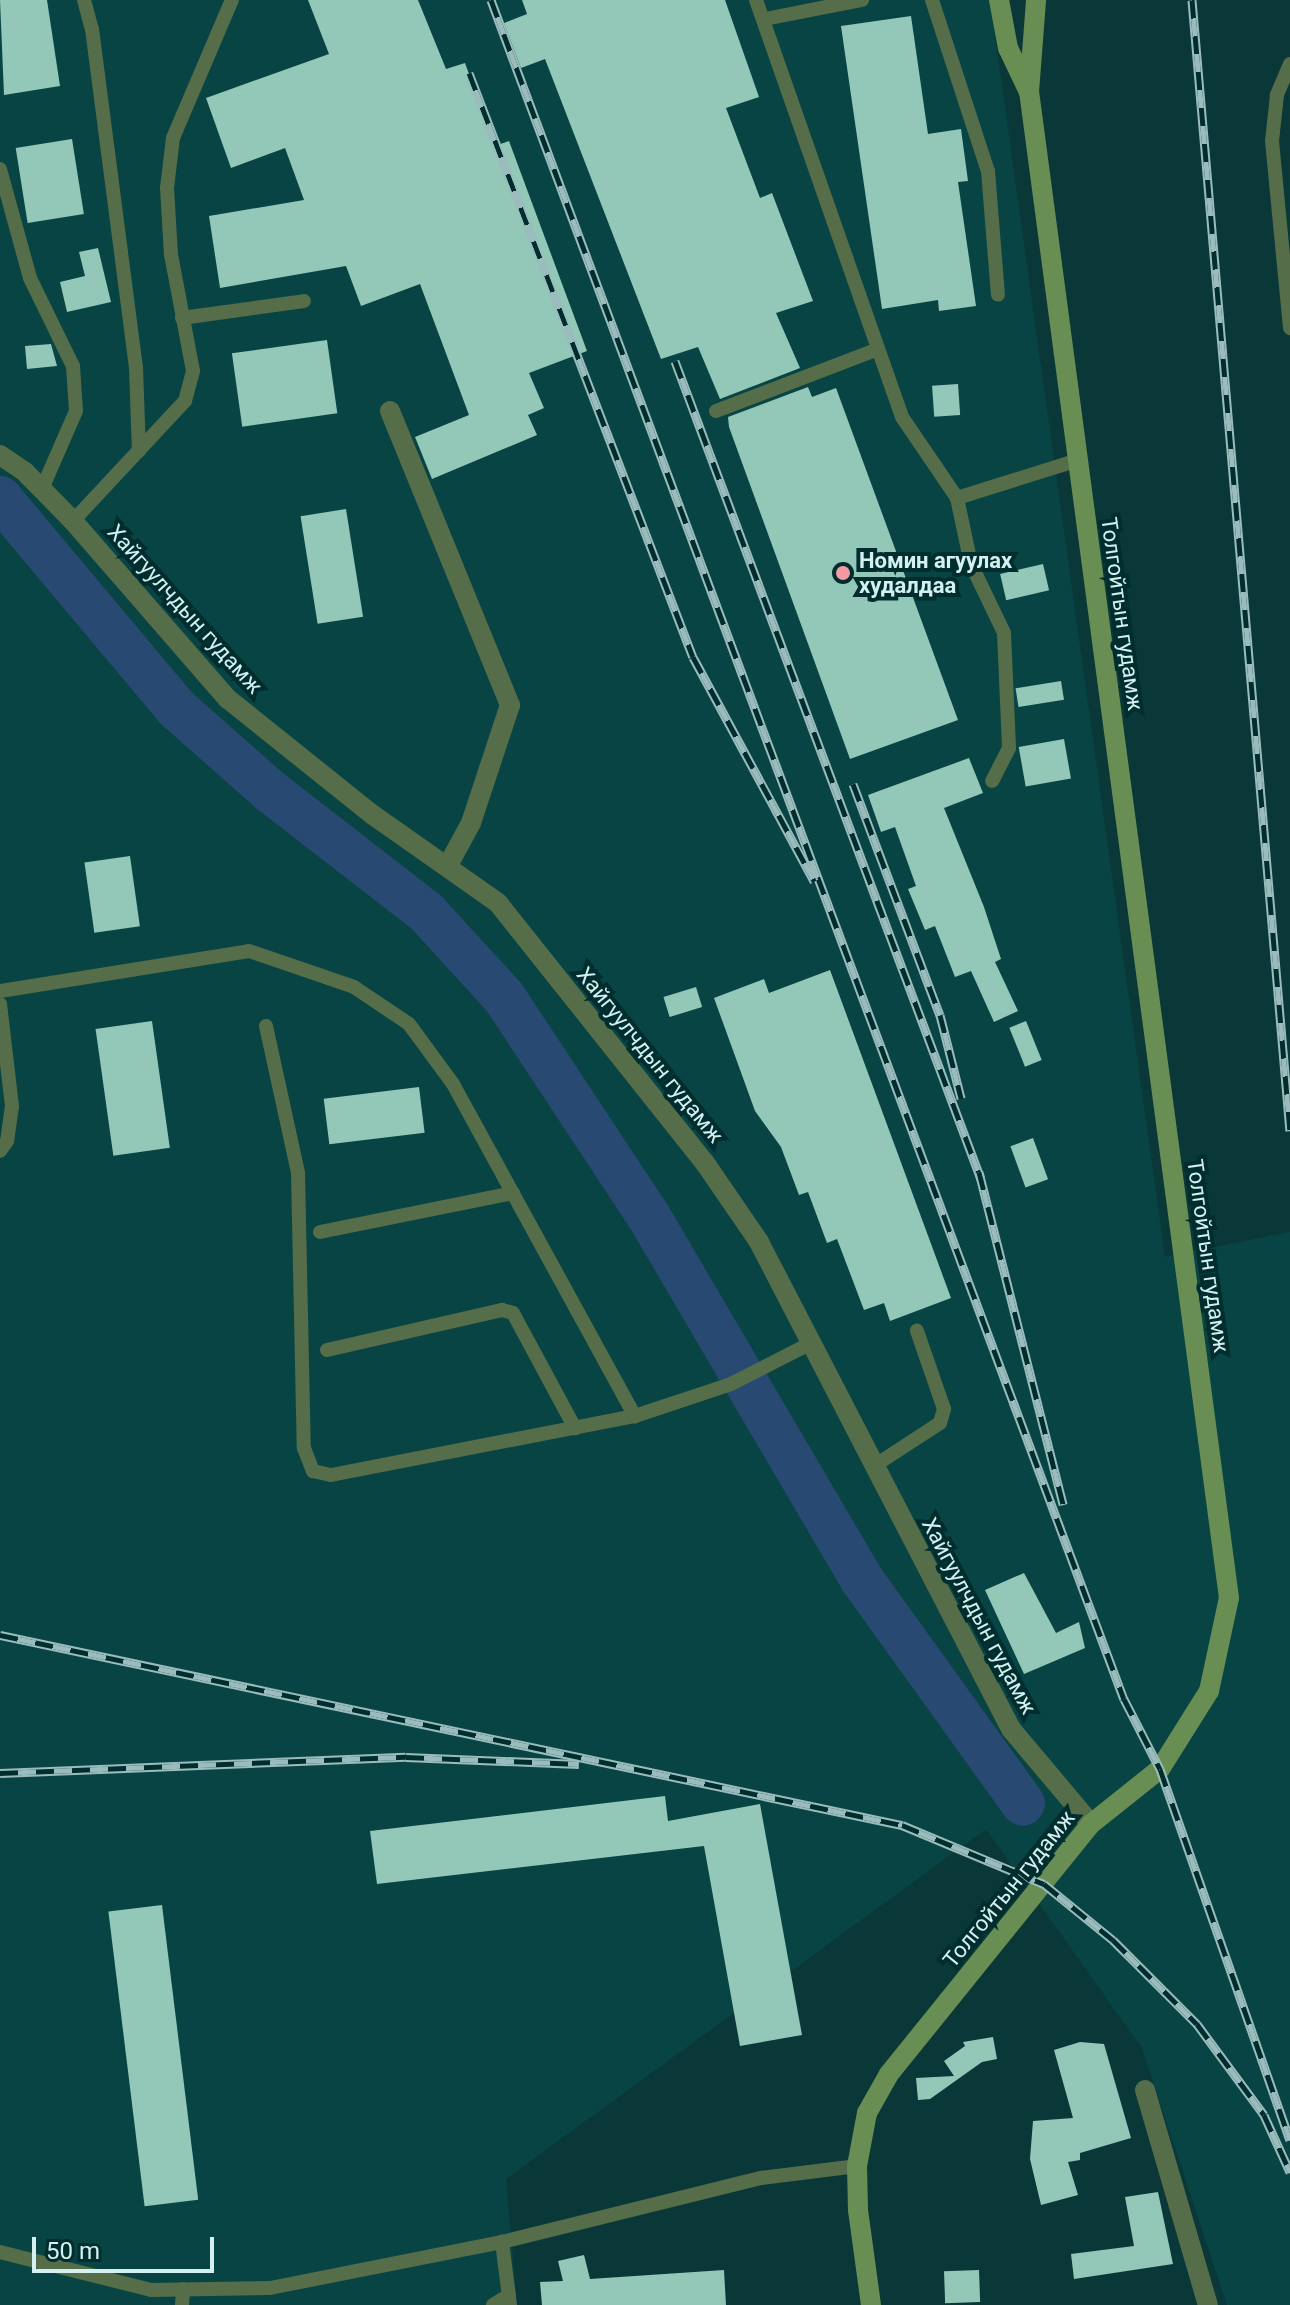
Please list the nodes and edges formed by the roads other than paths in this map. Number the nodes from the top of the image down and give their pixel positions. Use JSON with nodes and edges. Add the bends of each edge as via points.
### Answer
{"nodes":[{"id":1,"x":84,"y":0,"type":"edge"},
{"id":2,"x":232,"y":0,"type":"edge"},
{"id":3,"x":756,"y":0,"type":"edge"},
{"id":4,"x":862,"y":0,"type":"edge"},
{"id":5,"x":932,"y":0,"type":"edge"},
{"id":6,"x":999,"y":0,"type":"edge"},
{"id":7,"x":1036,"y":0,"type":"edge"},
{"id":8,"x":765,"y":19,"type":"junction"},
{"id":9,"x":1290,"y":64,"type":"edge"},
{"id":10,"x":1029,"y":92,"type":"junction"},
{"id":11,"x":0,"y":169,"type":"edge"},
{"id":12,"x":998,"y":295,"type":"dead end"},
{"id":13,"x":304,"y":301,"type":"dead end"},
{"id":14,"x":182,"y":318,"type":"junction"},
{"id":15,"x":1290,"y":328,"type":"edge"},
{"id":16,"x":878,"y":349,"type":"junction"},
{"id":17,"x":390,"y":411,"type":"dead end"},
{"id":18,"x":716,"y":411,"type":"dead end"},
{"id":19,"x":139,"y":451,"type":"junction"},
{"id":20,"x":0,"y":455,"type":"edge"},
{"id":21,"x":1078,"y":460,"type":"junction"},
{"id":22,"x":42,"y":489,"type":"junction"},
{"id":23,"x":957,"y":498,"type":"junction"},
{"id":24,"x":73,"y":521,"type":"junction"},
{"id":25,"x":992,"y":781,"type":"dead end"},
{"id":26,"x":447,"y":867,"type":"junction"},
{"id":27,"x":0,"y":991,"type":"edge"},
{"id":28,"x":0,"y":1004,"type":"edge"},
{"id":29,"x":266,"y":1026,"type":"dead end"},
{"id":30,"x":0,"y":1151,"type":"edge"},
{"id":31,"x":513,"y":1193,"type":"junction"},
{"id":32,"x":320,"y":1232,"type":"dead end"},
{"id":33,"x":917,"y":1331,"type":"dead end"},
{"id":34,"x":809,"y":1344,"type":"junction"},
{"id":35,"x":327,"y":1350,"type":"dead end"},
{"id":36,"x":635,"y":1416,"type":"junction"},
{"id":37,"x":575,"y":1428,"type":"junction"},
{"id":38,"x":874,"y":1466,"type":"junction"},
{"id":39,"x":1091,"y":1824,"type":"junction"},
{"id":40,"x":1145,"y":2090,"type":"dead end"},
{"id":41,"x":857,"y":2166,"type":"junction"},
{"id":42,"x":502,"y":2242,"type":"junction"},
{"id":43,"x":0,"y":2252,"type":"edge"},
{"id":44,"x":183,"y":2289,"type":"junction"},
{"id":45,"x":509,"y":2300,"type":"edge"},
{"id":46,"x":182,"y":2305,"type":"edge"},
{"id":47,"x":493,"y":2305,"type":"edge"},
{"id":48,"x":871,"y":2305,"type":"edge"},
{"id":49,"x":1208,"y":2305,"type":"edge"}],
"edges":[{"from":1,"to":19,"type":"lane","via":[[136,367]]},
{"from":2,"to":14,"type":"lane","via":[[173,138],[167,188]]},
{"from":3,"to":8,"type":"lane"},
{"from":4,"to":8,"type":"lane"},
{"from":5,"to":12,"type":"lane","via":[[988,171]]},
{"from":6,"to":10,"type":"main road","name":"Толгойтын гудамж","via":[[1008,48]]},
{"from":7,"to":10,"type":"main road","name":"Толгойтын гудамж"},
{"from":8,"to":16,"type":"lane"},
{"from":9,"to":15,"type":"lane","via":[[1277,95],[1272,141]]},
{"from":10,"to":21,"type":"main road","name":"Толгойтын гудамж"},
{"from":11,"to":22,"type":"lane","via":[[30,278],[73,366],[76,411]]},
{"from":13,"to":14,"type":"lane"},
{"from":14,"to":19,"type":"lane","via":[[193,371],[185,401]]},
{"from":16,"to":18,"type":"lane"},
{"from":16,"to":23,"type":"lane","via":[[902,417]]},
{"from":17,"to":26,"type":"street","via":[[510,705],[471,823]]},
{"from":19,"to":24,"type":"lane"},
{"from":20,"to":22,"type":"street","name":"Хайгуулчдын гудамж"},
{"from":21,"to":23,"type":"lane"},
{"from":21,"to":39,"type":"main road","name":"Толгойтын гудамж","via":[[1229,1598],[1209,1691],[1187,1729],[1160,1769]]},
{"from":22,"to":24,"type":"street","name":"Хайгуулчдын гудамж"},
{"from":23,"to":25,"type":"lane","via":[[971,564],[1004,633],[1009,748]]},
{"from":24,"to":26,"type":"street","name":"Хайгуулчдын гудамж","via":[[228,699]]},
{"from":26,"to":34,"type":"street","name":"Хайгуулчдын гудамж","via":[[498,903],[705,1163],[759,1242]]},
{"from":27,"to":31,"type":"lane","via":[[249,951],[354,987],[409,1024],[453,1084]]},
{"from":28,"to":30,"type":"lane","via":[[12,1106],[7,1141]]},
{"from":29,"to":37,"type":"lane","via":[[298,1173],[304,1448],[313,1471],[331,1475]]},
{"from":31,"to":32,"type":"lane"},
{"from":31,"to":36,"type":"lane"},
{"from":33,"to":38,"type":"lane","via":[[944,1409],[940,1423]]},
{"from":34,"to":36,"type":"lane","via":[[731,1384]]},
{"from":34,"to":38,"type":"street","name":"Хайгуулчдын гудамж"},
{"from":35,"to":37,"type":"lane","via":[[502,1310],[513,1313]]},
{"from":36,"to":37,"type":"lane"},
{"from":38,"to":39,"type":"street","name":"Хайгуулчдын гудамж","via":[[1011,1729]]},
{"from":39,"to":41,"type":"main road","name":"Толгойтын гудамж","via":[[889,2074],[867,2113]]},
{"from":40,"to":49,"type":"street"},
{"from":41,"to":42,"type":"lane","via":[[761,2178]]},
{"from":41,"to":48,"type":"main road","name":"Толгойтын гудамж"},
{"from":42,"to":44,"type":"lane","via":[[270,2288]]},
{"from":42,"to":45,"type":"lane"},
{"from":43,"to":44,"type":"lane","via":[[151,2290]]},
{"from":44,"to":46,"type":"lane"},
{"from":45,"to":47,"type":"lane"}]}
